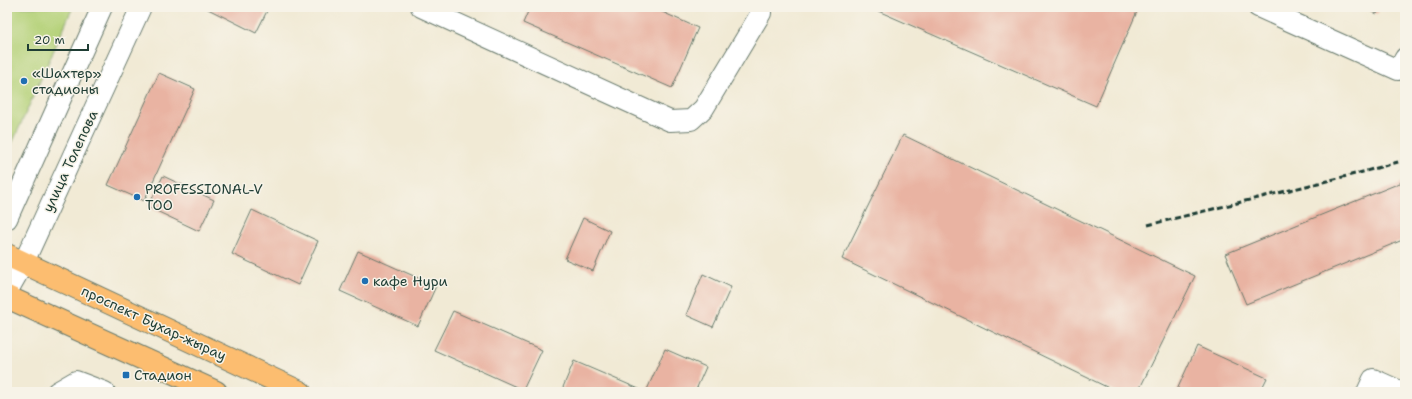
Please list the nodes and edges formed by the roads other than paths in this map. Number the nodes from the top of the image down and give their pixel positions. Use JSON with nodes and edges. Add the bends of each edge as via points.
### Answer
{"nodes":[{"id":1,"x":102,"y":7,"type":"edge"},
{"id":2,"x":140,"y":7,"type":"edge"},
{"id":3,"x":421,"y":7,"type":"edge"},
{"id":4,"x":1258,"y":7,"type":"edge"},
{"id":5,"x":757,"y":9,"type":"edge"},
{"id":6,"x":1405,"y":58,"type":"edge"},
{"id":7,"x":7,"y":219,"type":"edge"},
{"id":8,"x":15,"y":259,"type":"edge"},
{"id":9,"x":7,"y":292,"type":"edge"},
{"id":10,"x":7,"y":297,"type":"edge"},
{"id":11,"x":57,"y":392,"type":"edge"},
{"id":12,"x":105,"y":392,"type":"edge"},
{"id":13,"x":216,"y":392,"type":"edge"},
{"id":14,"x":300,"y":392,"type":"edge"},
{"id":15,"x":1367,"y":392,"type":"edge"},
{"id":16,"x":1402,"y":392,"type":"edge"}],
"edges":[{"from":1,"to":7,"type":"street"},
{"from":2,"to":8,"type":"street","name":"улица Толепова"},
{"from":3,"to":5,"type":"street","via":[[670,121],[691,120],[704,108]]},
{"from":4,"to":6,"type":"street","via":[[1398,70]]},
{"from":8,"to":9,"type":"street","name":"улица Толепова"},
{"from":8,"to":14,"type":"main road","name":"проспект Бухар-жырау"},
{"from":10,"to":13,"type":"main road"},
{"from":11,"to":12,"type":"street","via":[[76,381]]},
{"from":15,"to":16,"type":"street","via":[[1373,379]]}]}
